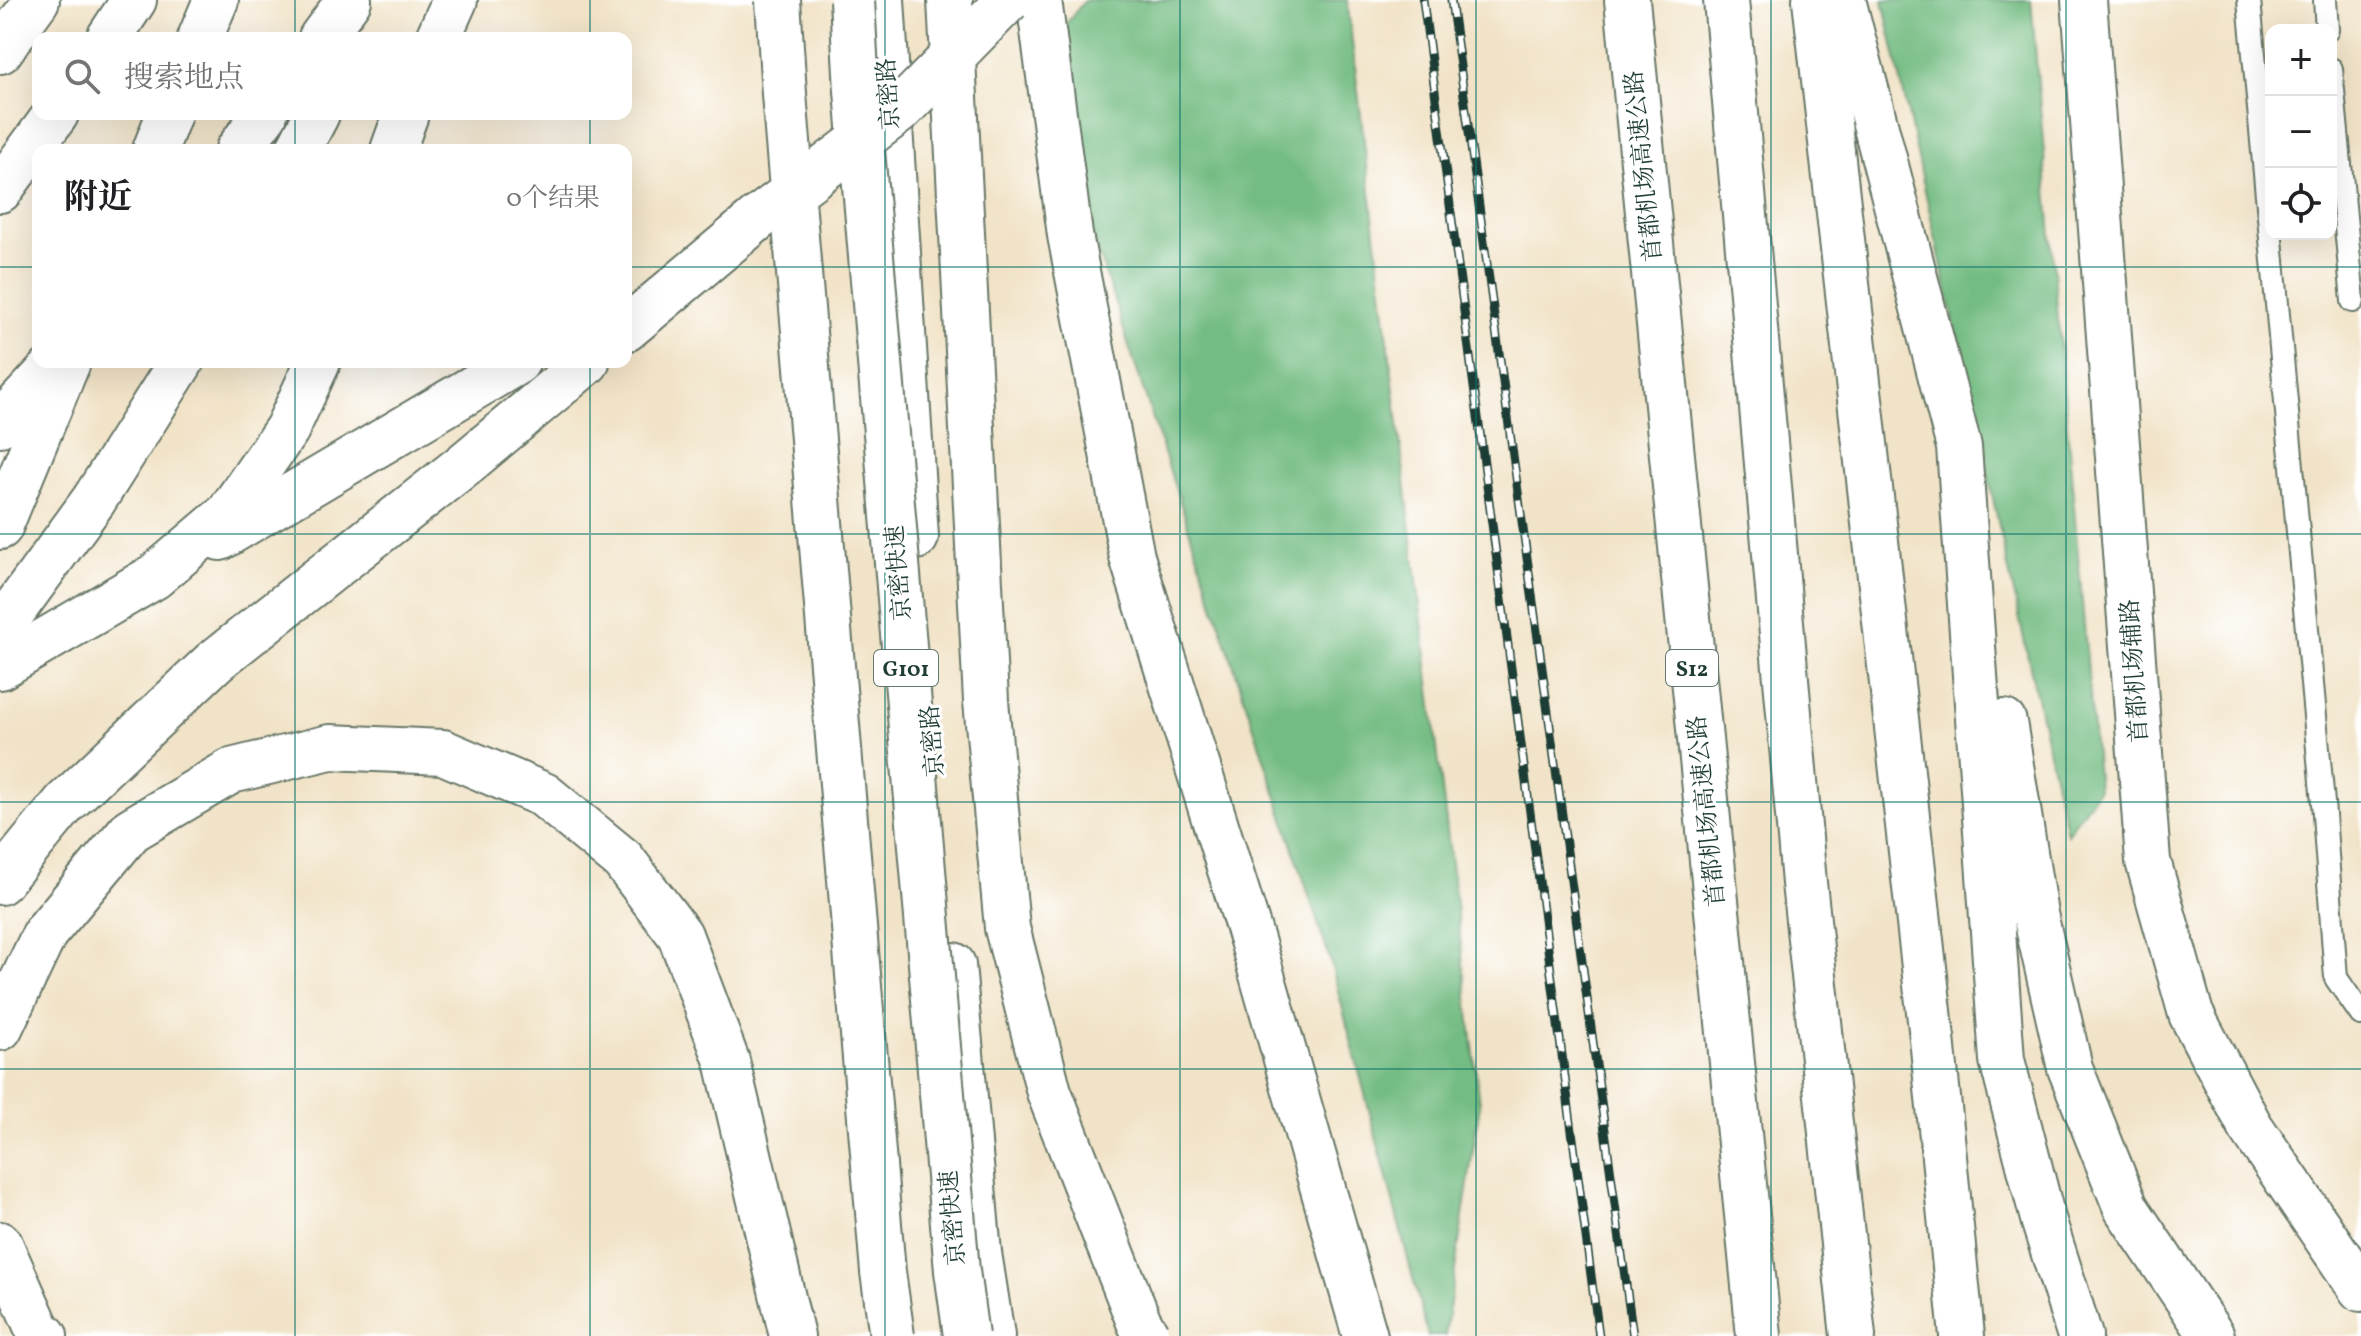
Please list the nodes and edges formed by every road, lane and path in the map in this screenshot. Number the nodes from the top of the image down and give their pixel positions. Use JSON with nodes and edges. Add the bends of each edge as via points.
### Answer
{"nodes":[{"id":1,"x":37,"y":0,"type":"edge"},
{"id":2,"x":134,"y":0,"type":"edge"},
{"id":3,"x":216,"y":0,"type":"edge"},
{"id":4,"x":349,"y":0,"type":"edge"},
{"id":5,"x":371,"y":0,"type":"edge"},
{"id":6,"x":455,"y":0,"type":"edge"},
{"id":7,"x":777,"y":0,"type":"edge"},
{"id":8,"x":852,"y":0,"type":"edge"},
{"id":9,"x":882,"y":0,"type":"edge"},
{"id":10,"x":950,"y":0,"type":"edge"},
{"id":11,"x":1008,"y":0,"type":"edge"},
{"id":12,"x":1039,"y":0,"type":"edge"},
{"id":13,"x":1627,"y":0,"type":"edge"},
{"id":14,"x":1726,"y":0,"type":"edge"},
{"id":15,"x":1815,"y":0,"type":"edge"},
{"id":16,"x":1843,"y":0,"type":"edge"},
{"id":17,"x":2084,"y":0,"type":"edge"},
{"id":18,"x":2249,"y":0,"type":"edge"},
{"id":19,"x":2325,"y":0,"type":"edge"},
{"id":20,"x":2327,"y":24,"type":"edge"},
{"id":21,"x":113,"y":32,"type":"edge"},
{"id":22,"x":203,"y":32,"type":"edge"},
{"id":23,"x":325,"y":32,"type":"edge"},
{"id":24,"x":357,"y":32,"type":"edge"},
{"id":25,"x":441,"y":32,"type":"edge"},
{"id":26,"x":0,"y":51,"type":"edge"},
{"id":27,"x":2334,"y":96,"type":"edge"},
{"id":28,"x":52,"y":120,"type":"edge"},
{"id":29,"x":167,"y":120,"type":"edge"},
{"id":30,"x":260,"y":120,"type":"edge"},
{"id":31,"x":314,"y":120,"type":"edge"},
{"id":32,"x":404,"y":120,"type":"edge"},
{"id":33,"x":34,"y":144,"type":"edge"},
{"id":34,"x":157,"y":144,"type":"edge"},
{"id":35,"x":242,"y":144,"type":"edge"},
{"id":36,"x":301,"y":144,"type":"edge"},
{"id":37,"x":395,"y":144,"type":"edge"},
{"id":38,"x":32,"y":147,"type":"edge"},
{"id":39,"x":0,"y":190,"type":"edge"},
{"id":40,"x":757,"y":219,"type":"junction"},
{"id":41,"x":632,"y":293,"type":"edge"},
{"id":42,"x":2353,"y":301,"type":"dead end"},
{"id":43,"x":632,"y":324,"type":"edge"},
{"id":44,"x":52,"y":368,"type":"edge"},
{"id":45,"x":66,"y":368,"type":"edge"},
{"id":46,"x":177,"y":368,"type":"edge"},
{"id":47,"x":315,"y":368,"type":"edge"},
{"id":48,"x":507,"y":368,"type":"edge"},
{"id":49,"x":580,"y":368,"type":"edge"},
{"id":50,"x":0,"y":424,"type":"edge"},
{"id":51,"x":1959,"y":447,"type":"junction"},
{"id":52,"x":0,"y":527,"type":"edge"},
{"id":53,"x":154,"y":577,"type":"junction"},
{"id":54,"x":0,"y":629,"type":"edge"},
{"id":55,"x":0,"y":667,"type":"edge"},
{"id":56,"x":0,"y":882,"type":"edge"},
{"id":57,"x":2361,"y":1014,"type":"edge"},
{"id":58,"x":0,"y":1028,"type":"edge"},
{"id":59,"x":0,"y":1244,"type":"edge"},
{"id":60,"x":2361,"y":1289,"type":"edge"},
{"id":61,"x":45,"y":1336,"type":"edge"},
{"id":62,"x":792,"y":1336,"type":"edge"},
{"id":63,"x":885,"y":1336,"type":"edge"},
{"id":64,"x":892,"y":1336,"type":"edge"},
{"id":65,"x":966,"y":1336,"type":"edge"},
{"id":66,"x":992,"y":1336,"type":"edge"},
{"id":67,"x":1147,"y":1336,"type":"edge"},
{"id":68,"x":1365,"y":1336,"type":"edge"},
{"id":69,"x":1759,"y":1336,"type":"edge"},
{"id":70,"x":1853,"y":1336,"type":"edge"},
{"id":71,"x":1962,"y":1336,"type":"edge"},
{"id":72,"x":2080,"y":1336,"type":"edge"},
{"id":73,"x":2212,"y":1336,"type":"edge"}],
"edges":[{"from":1,"to":26,"type":"main road"},
{"from":2,"to":21,"type":"main road"},
{"from":3,"to":22,"type":"main road"},
{"from":4,"to":23,"type":"main road"},
{"from":5,"to":24,"type":"main road"},
{"from":6,"to":25,"type":"main road"},
{"from":7,"to":63,"type":"main road"},
{"from":7,"to":64,"type":"main road","bridge":true},
{"from":8,"to":65,"type":"main road","name":"京密快速","number":"G101","bridge":true,"via":[[952,1223]]},
{"from":9,"to":66,"type":"main road","name":"京密路","number":"G101","via":[[920,613],[979,1253]]},
{"from":10,"to":67,"type":"main road","bridge":true,"via":[[986,701],[1007,928],[1049,1092]]},
{"from":11,"to":40,"type":"main road","bridge":true,"via":[[898,112]]},
{"from":12,"to":68,"type":"main road","via":[[1070,235],[1132,557],[1252,940]]},
{"from":13,"to":69,"type":"main road","name":"首都机场高速公路","number":"S12"},
{"from":14,"to":70,"type":"main road","via":[[1804,883]]},
{"from":15,"to":71,"type":"main road"},
{"from":16,"to":51,"type":"main road"},
{"from":17,"to":60,"type":"main road","name":"首都机场辅路","via":[[2148,861],[2191,1014],[2250,1126]]},
{"from":18,"to":57,"type":"lane","via":[[2336,978]]},
{"from":19,"to":20,"type":"lane"},
{"from":27,"to":42,"type":"lane"},
{"from":28,"to":33,"type":"main road"},
{"from":29,"to":34,"type":"main road"},
{"from":30,"to":35,"type":"main road"},
{"from":31,"to":36,"type":"main road"},
{"from":32,"to":37,"type":"main road"},
{"from":38,"to":39,"type":"main road"},
{"from":40,"to":41,"type":"main road"},
{"from":40,"to":43,"type":"main road"},
{"from":44,"to":50,"type":"main road"},
{"from":45,"to":52,"type":"main road"},
{"from":46,"to":54,"type":"main road","via":[[94,500]]},
{"from":47,"to":53,"type":"main road","via":[[287,429],[228,514]]},
{"from":48,"to":53,"type":"main road"},
{"from":49,"to":56,"type":"main road","via":[[214,662],[65,803]]},
{"from":51,"to":72,"type":"main road","via":[[2002,1060]]},
{"from":51,"to":73,"type":"main road","via":[[2035,914],[2070,1068],[2126,1208]]},
{"from":53,"to":55,"type":"main road"},
{"from":58,"to":62,"type":"main road","via":[[45,933],[131,830],[231,771],[330,747],[443,752],[544,795],[623,860],[680,935],[727,1061]]},
{"from":59,"to":61,"type":"main road"}]}
